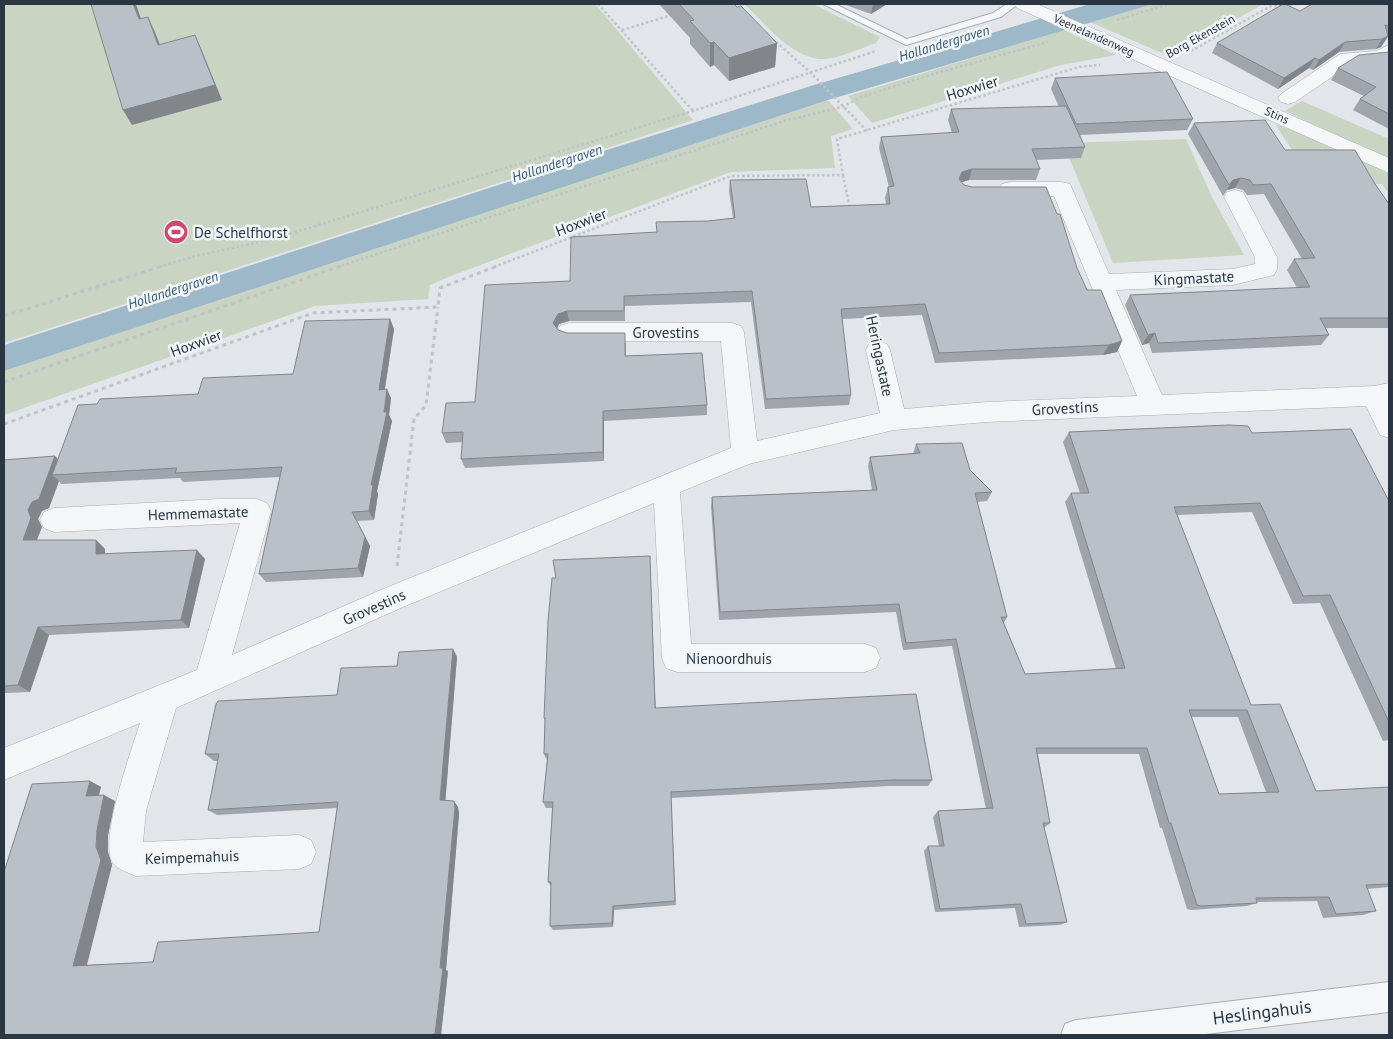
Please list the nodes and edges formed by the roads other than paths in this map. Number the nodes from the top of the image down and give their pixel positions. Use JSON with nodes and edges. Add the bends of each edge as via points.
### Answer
{"nodes":[{"id":1,"x":828,"y":4,"type":"edge"},
{"id":2,"x":1013,"y":4,"type":"edge"},
{"id":3,"x":1030,"y":7,"type":"edge"},
{"id":4,"x":1389,"y":52,"type":"edge"},
{"id":5,"x":1156,"y":63,"type":"joint"},
{"id":6,"x":1288,"y":98,"type":"dead end"},
{"id":7,"x":1389,"y":166,"type":"edge"},
{"id":8,"x":988,"y":189,"type":"edge"},
{"id":9,"x":1235,"y":197,"type":"dead end"},
{"id":10,"x":1103,"y":282,"type":"junction"},
{"id":11,"x":569,"y":332,"type":"edge"},
{"id":12,"x":878,"y":350,"type":"dead end"},
{"id":13,"x":1382,"y":394,"type":"edge"},
{"id":14,"x":1153,"y":404,"type":"junction"},
{"id":15,"x":894,"y":420,"type":"junction"},
{"id":16,"x":1389,"y":428,"type":"edge"},
{"id":17,"x":745,"y":454,"type":"junction"},
{"id":18,"x":666,"y":486,"type":"junction"},
{"id":19,"x":54,"y":520,"type":"dead end"},
{"id":20,"x":865,"y":658,"type":"dead end"},
{"id":21,"x":210,"y":679,"type":"junction"},
{"id":22,"x":162,"y":698,"type":"junction"},
{"id":23,"x":4,"y":764,"type":"edge"},
{"id":24,"x":299,"y":852,"type":"dead end"},
{"id":25,"x":1389,"y":996,"type":"edge"},
{"id":26,"x":1076,"y":1035,"type":"edge"}],
"edges":[{"from":1,"to":2,"type":"lane","via":[[906,42],[998,15]]},
{"from":3,"to":5,"type":"street","name":"Veenelandenweg"},
{"from":4,"to":6,"type":"street","via":[[1381,57],[1348,58]]},
{"from":5,"to":7,"type":"street","name":"Stins"},
{"from":8,"to":10,"type":"street","via":[[1062,189]]},
{"from":9,"to":10,"type":"street","name":"Kingmastate","via":[[1266,257],[1266,269],[1233,277]]},
{"from":10,"to":14,"type":"street"},
{"from":11,"to":17,"type":"street","name":"Grovestins","via":[[732,332]]},
{"from":12,"to":15,"type":"street","name":"Heringastate"},
{"from":13,"to":14,"type":"street","name":"Grovestins"},
{"from":13,"to":16,"type":"street"},
{"from":14,"to":15,"type":"street","name":"Grovestins"},
{"from":15,"to":17,"type":"street","name":"Grovestins"},
{"from":17,"to":18,"type":"street","name":"Grovestins"},
{"from":18,"to":20,"type":"street","name":"Nienoordhuis","via":[[677,658]]},
{"from":18,"to":21,"type":"street","name":"Grovestins","via":[[393,598]]},
{"from":19,"to":21,"type":"street","name":"Hemmemastate","via":[[257,511]]},
{"from":21,"to":22,"type":"street","name":"Grovestins"},
{"from":22,"to":23,"type":"street","name":"Grovestins"},
{"from":22,"to":24,"type":"street","name":"Keimpemahuis","via":[[130,811],[125,852],[136,859]]},
{"from":25,"to":26,"type":"street","name":"Heslingahuis"}]}
